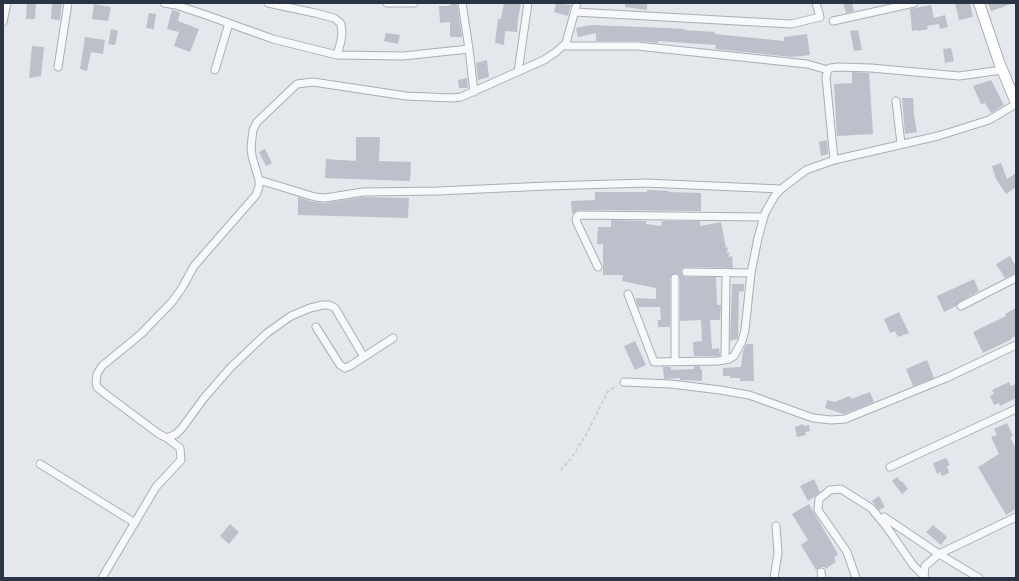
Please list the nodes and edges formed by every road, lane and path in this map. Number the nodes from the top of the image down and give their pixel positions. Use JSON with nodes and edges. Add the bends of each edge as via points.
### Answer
{"nodes":[{"id":1,"x":7,"y":3,"type":"edge"},
{"id":2,"x":68,"y":3,"type":"edge"},
{"id":3,"x":164,"y":3,"type":"edge"},
{"id":4,"x":268,"y":3,"type":"edge"},
{"id":5,"x":387,"y":3,"type":"edge"},
{"id":6,"x":414,"y":3,"type":"edge"},
{"id":7,"x":462,"y":3,"type":"edge"},
{"id":8,"x":528,"y":3,"type":"edge"},
{"id":9,"x":578,"y":3,"type":"edge"},
{"id":10,"x":816,"y":3,"type":"edge"},
{"id":11,"x":914,"y":3,"type":"edge"},
{"id":12,"x":979,"y":3,"type":"edge"},
{"id":13,"x":575,"y":12,"type":"junction"},
{"id":14,"x":832,"y":21,"type":"dead end"},
{"id":15,"x":3,"y":22,"type":"edge"},
{"id":16,"x":229,"y":23,"type":"junction"},
{"id":17,"x":563,"y":46,"type":"junction"},
{"id":18,"x":469,"y":49,"type":"junction"},
{"id":19,"x":337,"y":55,"type":"junction"},
{"id":20,"x":58,"y":67,"type":"dead end"},
{"id":21,"x":215,"y":70,"type":"dead end"},
{"id":22,"x":828,"y":70,"type":"junction"},
{"id":23,"x":1002,"y":70,"type":"junction"},
{"id":24,"x":518,"y":72,"type":"junction"},
{"id":25,"x":474,"y":92,"type":"junction"},
{"id":26,"x":896,"y":101,"type":"dead end"},
{"id":27,"x":1016,"y":104,"type":"edge"},
{"id":28,"x":901,"y":144,"type":"junction"},
{"id":29,"x":834,"y":160,"type":"junction"},
{"id":30,"x":259,"y":180,"type":"junction"},
{"id":31,"x":781,"y":189,"type":"junction"},
{"id":32,"x":764,"y":217,"type":"junction"},
{"id":33,"x":598,"y":267,"type":"dead end"},
{"id":34,"x":686,"y":272,"type":"dead end"},
{"id":35,"x":726,"y":272,"type":"junction"},
{"id":36,"x":751,"y":273,"type":"junction"},
{"id":37,"x":675,"y":278,"type":"dead end"},
{"id":38,"x":1016,"y":278,"type":"edge"},
{"id":39,"x":628,"y":294,"type":"dead end"},
{"id":40,"x":960,"y":306,"type":"dead end"},
{"id":41,"x":316,"y":327,"type":"dead end"},
{"id":42,"x":393,"y":338,"type":"dead end"},
{"id":43,"x":1016,"y":345,"type":"edge"},
{"id":44,"x":364,"y":357,"type":"junction"},
{"id":45,"x":725,"y":360,"type":"junction"},
{"id":46,"x":675,"y":362,"type":"junction"},
{"id":47,"x":624,"y":382,"type":"joint"},
{"id":48,"x":1016,"y":409,"type":"edge"},
{"id":49,"x":167,"y":438,"type":"junction"},
{"id":50,"x":40,"y":464,"type":"dead end"},
{"id":51,"x":890,"y":467,"type":"dead end"},
{"id":52,"x":561,"y":470,"type":"dead end"},
{"id":53,"x":884,"y":517,"type":"dead end"},
{"id":54,"x":1016,"y":517,"type":"edge"},
{"id":55,"x":135,"y":523,"type":"junction"},
{"id":56,"x":776,"y":526,"type":"dead end"},
{"id":57,"x":939,"y":554,"type":"junction"},
{"id":58,"x":924,"y":577,"type":"edge"},
{"id":59,"x":102,"y":578,"type":"edge"},
{"id":60,"x":774,"y":578,"type":"edge"},
{"id":61,"x":856,"y":578,"type":"edge"},
{"id":62,"x":978,"y":578,"type":"edge"}],
"edges":[{"from":1,"to":15,"type":"street"},
{"from":2,"to":20,"type":"street"},
{"from":3,"to":16,"type":"street"},
{"from":4,"to":19,"type":"street","via":[[334,18],[341,24],[342,29]]},
{"from":5,"to":6,"type":"street"},
{"from":7,"to":18,"type":"street"},
{"from":8,"to":24,"type":"street"},
{"from":9,"to":13,"type":"street"},
{"from":10,"to":13,"type":"street","via":[[820,17],[791,24]]},
{"from":11,"to":14,"type":"street"},
{"from":12,"to":23,"type":"street"},
{"from":13,"to":17,"type":"street"},
{"from":16,"to":19,"type":"street","via":[[273,39]]},
{"from":16,"to":21,"type":"street"},
{"from":17,"to":22,"type":"street","via":[[637,46],[807,64]]},
{"from":17,"to":24,"type":"street","via":[[544,60]]},
{"from":18,"to":19,"type":"street","via":[[403,56]]},
{"from":18,"to":25,"type":"street"},
{"from":22,"to":23,"type":"street","via":[[836,67],[871,68],[959,76]]},
{"from":22,"to":29,"type":"street","via":[[826,77]]},
{"from":23,"to":27,"type":"street"},
{"from":24,"to":25,"type":"street"},
{"from":25,"to":30,"type":"street","via":[[452,98],[406,96],[313,82],[297,84],[257,122],[253,130],[252,156]]},
{"from":26,"to":28,"type":"street"},
{"from":27,"to":28,"type":"street","via":[[989,120],[938,136]]},
{"from":28,"to":29,"type":"street"},
{"from":29,"to":31,"type":"street","via":[[806,170]]},
{"from":30,"to":31,"type":"street","via":[[325,198],[363,192],[438,192],[646,183]]},
{"from":30,"to":49,"type":"street","via":[[260,187],[256,196],[194,266],[172,302],[141,334],[102,366],[97,374],[98,387],[101,391]]},
{"from":31,"to":32,"type":"street"},
{"from":32,"to":33,"type":"street","via":[[578,215],[577,223]]},
{"from":32,"to":36,"type":"street"},
{"from":34,"to":35,"type":"street"},
{"from":35,"to":36,"type":"street"},
{"from":35,"to":45,"type":"street"},
{"from":36,"to":45,"type":"street","via":[[742,341],[734,356]]},
{"from":37,"to":46,"type":"street"},
{"from":38,"to":40,"type":"street"},
{"from":39,"to":46,"type":"street","via":[[654,362]]},
{"from":41,"to":44,"type":"street","via":[[342,367],[347,368]]},
{"from":42,"to":44,"type":"street"},
{"from":43,"to":47,"type":"street","via":[[946,378],[845,419],[813,418],[749,396],[720,390]]},
{"from":44,"to":49,"type":"street","via":[[335,308],[323,305],[310,308],[291,316],[267,333],[231,367],[182,428]]},
{"from":45,"to":46,"type":"street"},
{"from":47,"to":52,"type":"path","via":[[608,390],[587,433],[572,458]]},
{"from":48,"to":51,"type":"street"},
{"from":49,"to":55,"type":"street","via":[[180,448],[181,460],[156,488]]},
{"from":50,"to":55,"type":"street"},
{"from":53,"to":57,"type":"street"},
{"from":54,"to":57,"type":"street"},
{"from":55,"to":59,"type":"street"},
{"from":56,"to":60,"type":"street","via":[[778,553]]},
{"from":57,"to":58,"type":"street","via":[[924,566]]},
{"from":57,"to":62,"type":"street"},
{"from":58,"to":61,"type":"street","via":[[871,508],[841,489],[830,490],[819,499],[818,510],[847,552]]}]}
